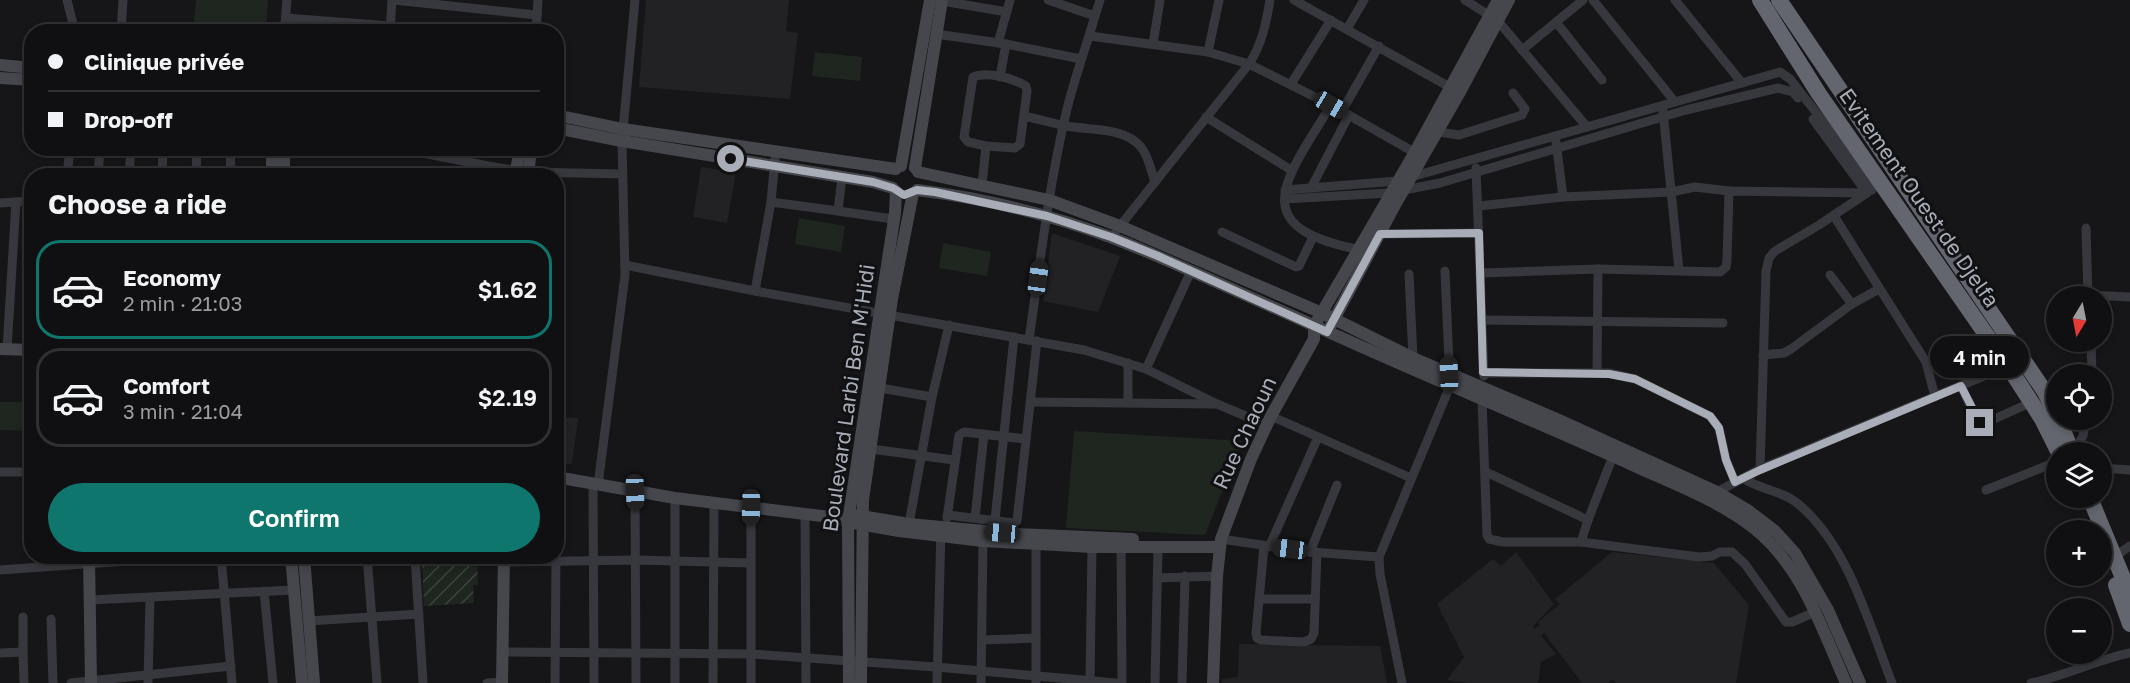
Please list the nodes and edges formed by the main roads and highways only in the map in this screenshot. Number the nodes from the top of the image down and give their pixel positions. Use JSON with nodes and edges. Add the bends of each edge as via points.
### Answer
{"nodes":[{"id":1,"x":938,"y":0,"type":"edge"},
{"id":2,"x":1498,"y":0,"type":"edge"},
{"id":3,"x":1509,"y":0,"type":"edge"},
{"id":4,"x":1760,"y":0,"type":"edge"},
{"id":5,"x":1779,"y":0,"type":"edge"},
{"id":6,"x":1494,"y":18,"type":"junction"},
{"id":7,"x":0,"y":65,"type":"edge"},
{"id":8,"x":24,"y":67,"type":"edge"},
{"id":9,"x":0,"y":78,"type":"edge"},
{"id":10,"x":24,"y":80,"type":"edge"},
{"id":11,"x":1455,"y":90,"type":"junction"},
{"id":12,"x":564,"y":117,"type":"edge"},
{"id":13,"x":564,"y":129,"type":"edge"},
{"id":14,"x":623,"y":135,"type":"junction"},
{"id":15,"x":1419,"y":155,"type":"junction"},
{"id":16,"x":898,"y":167,"type":"junction"},
{"id":17,"x":916,"y":170,"type":"junction"},
{"id":18,"x":1400,"y":186,"type":"junction"},
{"id":19,"x":895,"y":189,"type":"junction"},
{"id":20,"x":915,"y":191,"type":"junction"},
{"id":21,"x":1322,"y":313,"type":"junction"},
{"id":22,"x":885,"y":314,"type":"junction"},
{"id":23,"x":1335,"y":319,"type":"junction"},
{"id":24,"x":1314,"y":326,"type":"junction"},
{"id":25,"x":1327,"y":332,"type":"junction"},
{"id":26,"x":1314,"y":339,"type":"junction"},
{"id":27,"x":4,"y":349,"type":"edge"},
{"id":28,"x":24,"y":350,"type":"edge"},
{"id":29,"x":1450,"y":380,"type":"junction"},
{"id":30,"x":1483,"y":393,"type":"junction"},
{"id":31,"x":2046,"y":394,"type":"edge"},
{"id":32,"x":2054,"y":442,"type":"edge"},
{"id":33,"x":564,"y":478,"type":"edge"},
{"id":34,"x":845,"y":518,"type":"junction"},
{"id":35,"x":862,"y":520,"type":"junction"},
{"id":36,"x":944,"y":526,"type":"junction"},
{"id":37,"x":1036,"y":540,"type":"junction"},
{"id":38,"x":1121,"y":543,"type":"junction"},
{"id":39,"x":1220,"y":543,"type":"junction"},
{"id":40,"x":2112,"y":561,"type":"edge"},
{"id":41,"x":89,"y":564,"type":"edge"},
{"id":42,"x":292,"y":564,"type":"edge"},
{"id":43,"x":304,"y":564,"type":"edge"},
{"id":44,"x":504,"y":564,"type":"edge"},
{"id":45,"x":2112,"y":567,"type":"edge"},
{"id":46,"x":2130,"y":595,"type":"edge"},
{"id":47,"x":2130,"y":624,"type":"edge"},
{"id":48,"x":855,"y":661,"type":"junction"},
{"id":49,"x":92,"y":682,"type":"edge"},
{"id":50,"x":502,"y":682,"type":"edge"},
{"id":51,"x":302,"y":683,"type":"edge"},
{"id":52,"x":314,"y":683,"type":"edge"},
{"id":53,"x":849,"y":683,"type":"edge"},
{"id":54,"x":861,"y":683,"type":"edge"},
{"id":55,"x":1213,"y":683,"type":"edge"},
{"id":56,"x":1846,"y":683,"type":"edge"},
{"id":57,"x":1860,"y":683,"type":"edge"}],
"edges":[{"from":1,"to":16,"type":"main road"},
{"from":1,"to":17,"type":"main road"},
{"from":2,"to":6,"type":"main road"},
{"from":3,"to":6,"type":"main road"},
{"from":4,"to":32,"type":"highway","name":"Evitement Ouest de Djelfa","via":[[1873,189],[2008,366]]},
{"from":5,"to":31,"type":"highway"},
{"from":6,"to":11,"type":"main road"},
{"from":7,"to":8,"type":"main road"},
{"from":9,"to":10,"type":"main road"},
{"from":11,"to":15,"type":"main road"},
{"from":11,"to":15,"type":"main road","via":[[1438,132]]},
{"from":12,"to":14,"type":"main road"},
{"from":13,"to":14,"type":"main road"},
{"from":14,"to":16,"type":"main road"},
{"from":14,"to":19,"type":"main road"},
{"from":15,"to":18,"type":"main road"},
{"from":15,"to":18,"type":"main road","via":[[1412,177]]},
{"from":16,"to":17,"type":"main road","via":[[905,165]]},
{"from":16,"to":19,"type":"main road","via":[[892,176]]},
{"from":17,"to":20,"type":"main road","via":[[921,181]]},
{"from":17,"to":21,"type":"main road","via":[[1049,200],[1120,226]]},
{"from":18,"to":21,"type":"main road","via":[[1389,193]]},
{"from":18,"to":23,"type":"main road","via":[[1380,234]]},
{"from":19,"to":20,"type":"main road","via":[[904,195]]},
{"from":19,"to":22,"type":"main road","name":"Boulevard Larbi Ben M'Hidi"},
{"from":20,"to":22,"type":"main road"},
{"from":20,"to":24,"type":"main road","via":[[1047,216],[1111,237]]},
{"from":21,"to":23,"type":"main road"},
{"from":21,"to":24,"type":"main road"},
{"from":22,"to":34,"type":"main road","name":"Boulevard Larbi Ben M'Hidi"},
{"from":22,"to":35,"type":"main road","via":[[880,388]]},
{"from":23,"to":25,"type":"main road"},
{"from":23,"to":29,"type":"main road"},
{"from":24,"to":25,"type":"main road"},
{"from":24,"to":26,"type":"main road","name":"Rue Chaoun"},
{"from":25,"to":26,"type":"main road"},
{"from":25,"to":29,"type":"main road"},
{"from":26,"to":39,"type":"main road","name":"Rue Chaoun","via":[[1269,420]]},
{"from":27,"to":28,"type":"main road"},
{"from":29,"to":30,"type":"main road"},
{"from":30,"to":56,"type":"main road","via":[[1697,494],[1754,528],[1773,545],[1798,579]]},
{"from":30,"to":57,"type":"main road","via":[[1716,492],[1775,531],[1796,554],[1828,610]]},
{"from":33,"to":34,"type":"main road","via":[[675,498]]},
{"from":34,"to":35,"type":"main road"},
{"from":34,"to":48,"type":"main road","name":"Boulevard Larbi Ben M'Hidi"},
{"from":35,"to":36,"type":"main road"},
{"from":35,"to":36,"type":"main road"},
{"from":35,"to":48,"type":"main road"},
{"from":36,"to":37,"type":"main road"},
{"from":36,"to":37,"type":"main road","via":[[983,541]]},
{"from":37,"to":38,"type":"main road"},
{"from":37,"to":38,"type":"main road","via":[[1092,547]]},
{"from":38,"to":39,"type":"main road"},
{"from":38,"to":39,"type":"main road","via":[[1158,547]]},
{"from":39,"to":55,"type":"main road","name":"Rue Chaoun"},
{"from":40,"to":46,"type":"highway"},
{"from":41,"to":49,"type":"main road"},
{"from":42,"to":51,"type":"main road"},
{"from":43,"to":52,"type":"main road"},
{"from":44,"to":50,"type":"main road"},
{"from":45,"to":47,"type":"highway"},
{"from":48,"to":53,"type":"main road","name":"Boulevard Larbi Ben M'Hidi"},
{"from":48,"to":54,"type":"main road"}]}
